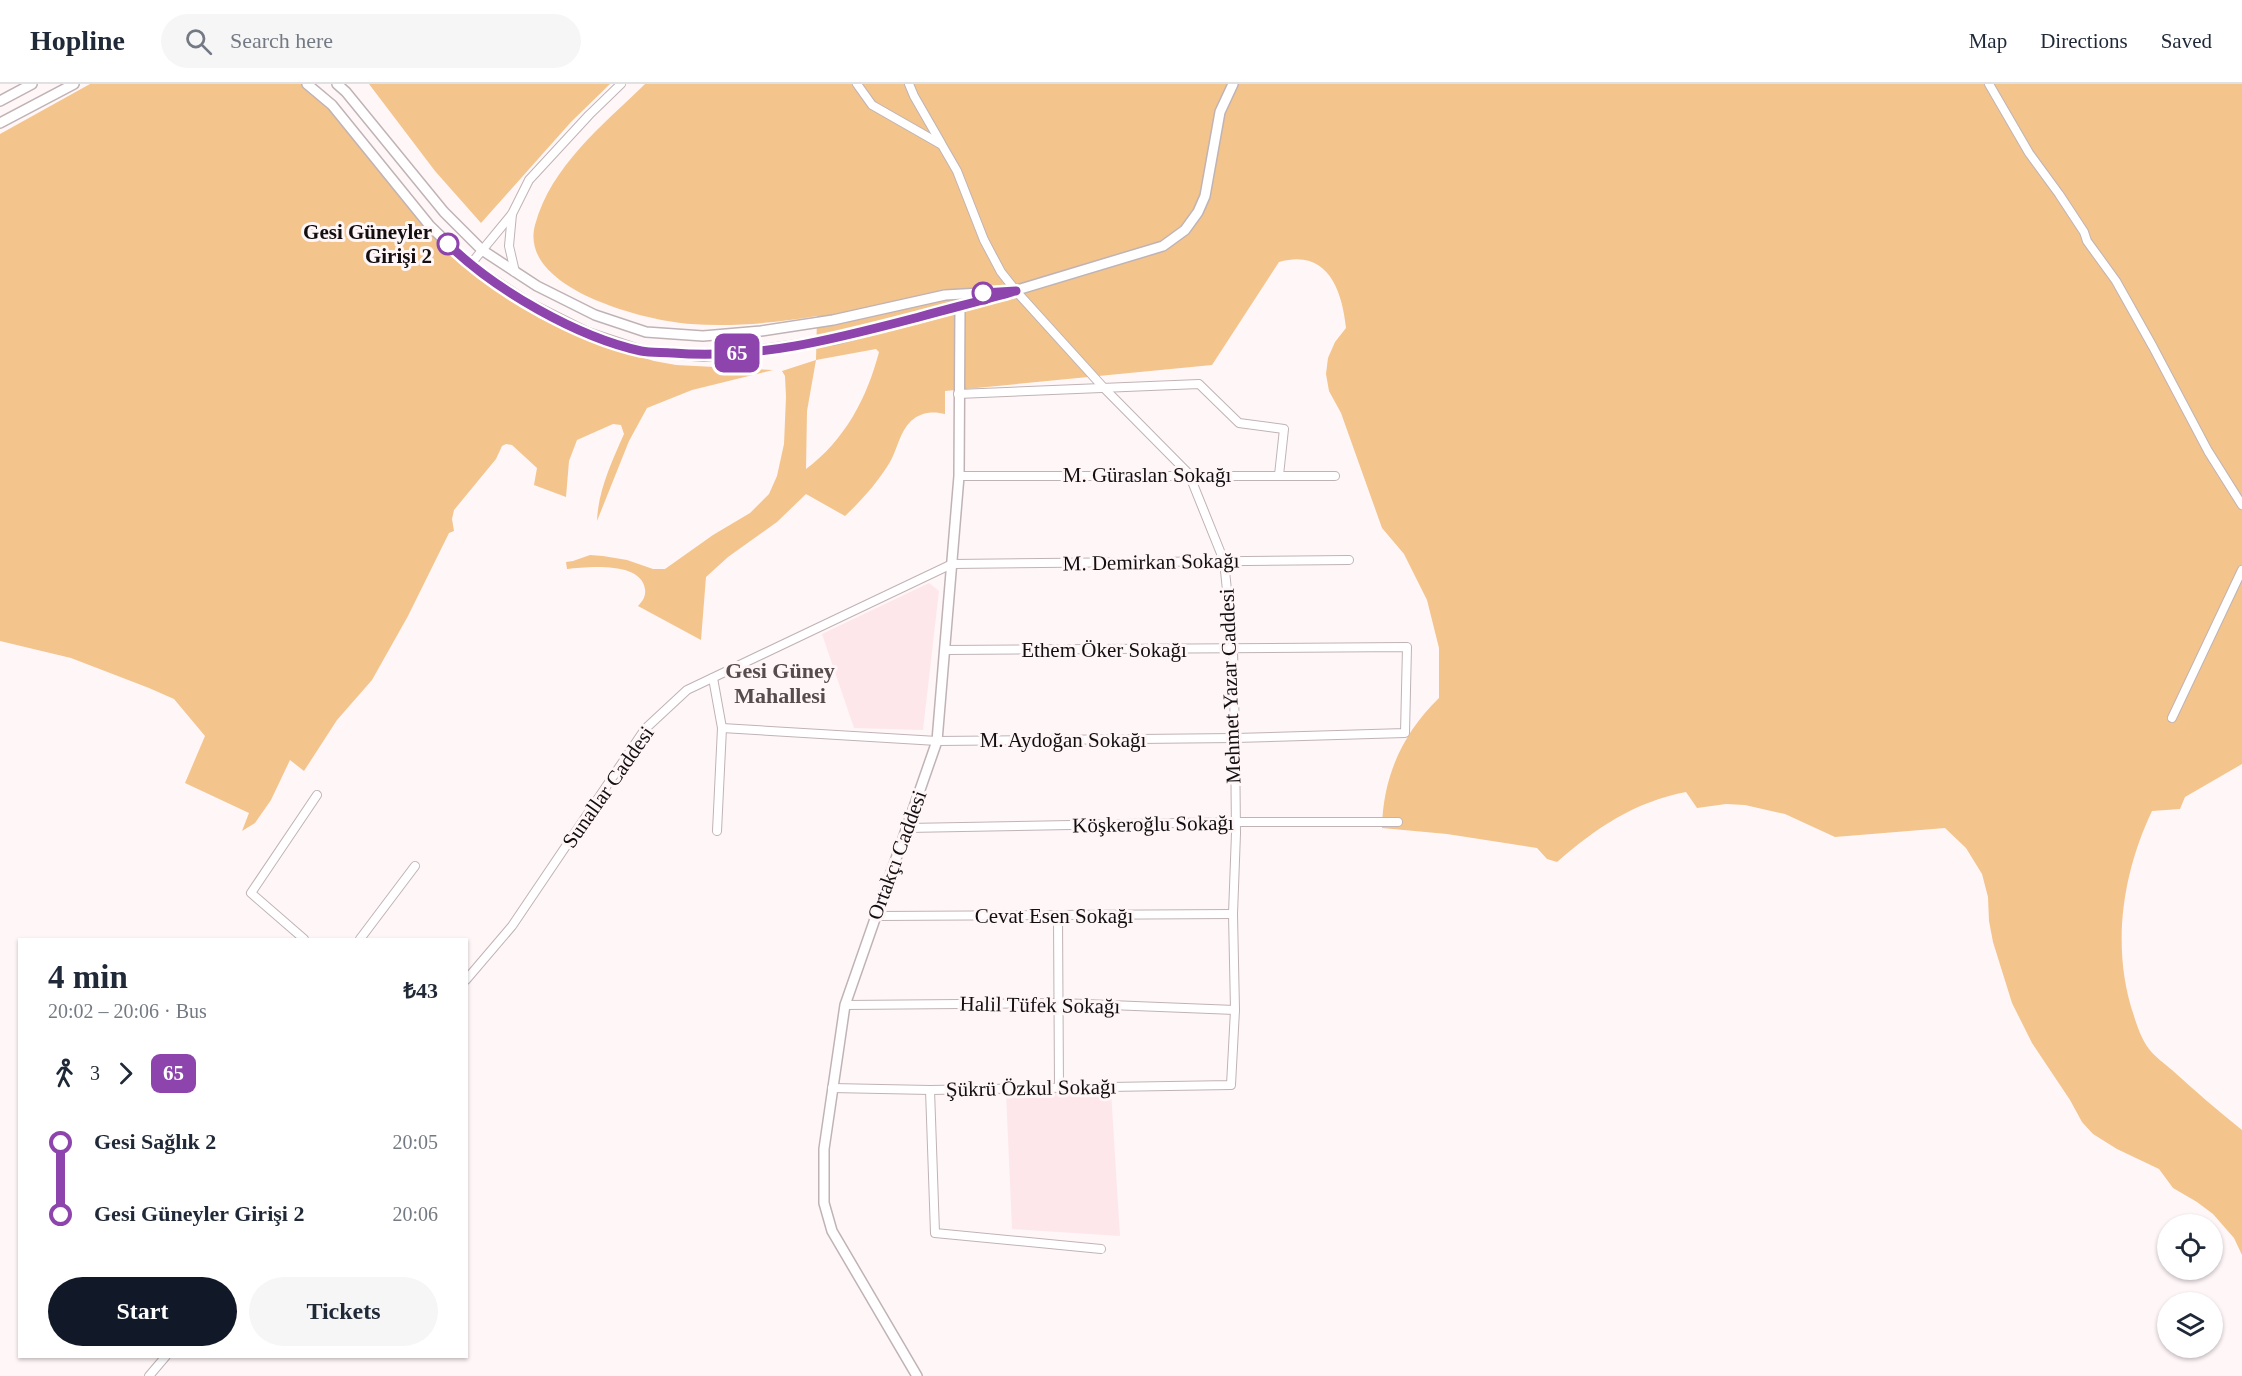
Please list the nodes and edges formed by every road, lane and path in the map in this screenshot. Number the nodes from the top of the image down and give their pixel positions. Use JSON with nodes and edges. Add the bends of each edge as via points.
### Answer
{"nodes":[{"id":1,"x":32,"y":84,"type":"edge"},
{"id":2,"x":74,"y":84,"type":"edge"},
{"id":3,"x":307,"y":84,"type":"edge"},
{"id":4,"x":337,"y":84,"type":"edge"},
{"id":5,"x":621,"y":84,"type":"edge"},
{"id":6,"x":857,"y":84,"type":"edge"},
{"id":7,"x":909,"y":84,"type":"edge"},
{"id":8,"x":1233,"y":84,"type":"edge"},
{"id":9,"x":1989,"y":84,"type":"edge"},
{"id":10,"x":0,"y":101,"type":"edge"},
{"id":11,"x":0,"y":123,"type":"edge"},
{"id":12,"x":942,"y":145,"type":"junction"},
{"id":13,"x":512,"y":214,"type":"junction"},
{"id":14,"x":482,"y":250,"type":"junction"},
{"id":15,"x":470,"y":265,"type":"junction"},
{"id":16,"x":515,"y":272,"type":"junction"},
{"id":17,"x":1016,"y":291,"type":"junction"},
{"id":18,"x":960,"y":306,"type":"junction"},
{"id":19,"x":1103,"y":387,"type":"junction"},
{"id":20,"x":958,"y":394,"type":"junction"},
{"id":21,"x":1190,"y":474,"type":"junction"},
{"id":22,"x":1279,"y":475,"type":"junction"},
{"id":23,"x":959,"y":476,"type":"junction"},
{"id":24,"x":1335,"y":476,"type":"dead end"},
{"id":25,"x":2242,"y":505,"type":"edge"},
{"id":26,"x":1350,"y":560,"type":"dead end"},
{"id":27,"x":1224,"y":561,"type":"junction"},
{"id":28,"x":952,"y":564,"type":"junction"},
{"id":29,"x":2242,"y":570,"type":"edge"},
{"id":30,"x":1233,"y":649,"type":"junction"},
{"id":31,"x":945,"y":650,"type":"junction"},
{"id":32,"x":713,"y":678,"type":"junction"},
{"id":33,"x":2172,"y":718,"type":"dead end"},
{"id":34,"x":722,"y":728,"type":"junction"},
{"id":35,"x":1405,"y":733,"type":"joint"},
{"id":36,"x":1235,"y":738,"type":"junction"},
{"id":37,"x":937,"y":741,"type":"junction"},
{"id":38,"x":317,"y":795,"type":"dead end"},
{"id":39,"x":1234,"y":822,"type":"junction"},
{"id":40,"x":1398,"y":822,"type":"dead end"},
{"id":41,"x":908,"y":828,"type":"junction"},
{"id":42,"x":717,"y":831,"type":"dead end"},
{"id":43,"x":415,"y":866,"type":"dead end"},
{"id":44,"x":1233,"y":914,"type":"junction"},
{"id":45,"x":874,"y":916,"type":"junction"},
{"id":46,"x":1059,"y":916,"type":"junction"},
{"id":47,"x":303,"y":938,"type":"edge"},
{"id":48,"x":361,"y":938,"type":"edge"},
{"id":49,"x":468,"y":978,"type":"edge"},
{"id":50,"x":1060,"y":1003,"type":"junction"},
{"id":51,"x":845,"y":1005,"type":"junction"},
{"id":52,"x":1235,"y":1010,"type":"junction"},
{"id":53,"x":1231,"y":1084,"type":"joint"},
{"id":54,"x":832,"y":1088,"type":"junction"},
{"id":55,"x":1059,"y":1088,"type":"junction"},
{"id":56,"x":930,"y":1090,"type":"junction"},
{"id":57,"x":1101,"y":1249,"type":"dead end"},
{"id":58,"x":164,"y":1358,"type":"edge"},
{"id":59,"x":149,"y":1376,"type":"edge"},
{"id":60,"x":918,"y":1376,"type":"edge"}],
"edges":[{"from":1,"to":10,"type":"street"},
{"from":2,"to":11,"type":"street"},
{"from":3,"to":15,"type":"street","via":[[333,105],[430,225]]},
{"from":4,"to":14,"type":"street","via":[[444,212]]},
{"from":5,"to":13,"type":"street","via":[[529,180]]},
{"from":6,"to":12,"type":"street","via":[[872,105]]},
{"from":7,"to":12,"type":"street","name":"Mehmet Yazar Caddesi"},
{"from":8,"to":17,"type":"street","via":[[1220,112],[1205,196],[1185,230],[1163,246]]},
{"from":9,"to":25,"type":"street","via":[[2029,153],[2116,281],[2208,451]]},
{"from":12,"to":17,"type":"street","name":"Mehmet Yazar Caddesi","via":[[957,171],[984,240]]},
{"from":13,"to":14,"type":"street"},
{"from":13,"to":16,"type":"street","via":[[509,246]]},
{"from":14,"to":15,"type":"street"},
{"from":14,"to":16,"type":"street"},
{"from":15,"to":18,"type":"street","via":[[528,303],[588,333],[642,351],[704,356],[763,350],[837,339]]},
{"from":16,"to":17,"type":"street","via":[[595,315],[646,332],[704,336],[833,320],[945,296]]},
{"from":17,"to":18,"type":"street"},
{"from":17,"to":19,"type":"street","name":"Mehmet Yazar Caddesi"},
{"from":18,"to":20,"type":"street","name":"Ortakçı Caddesi"},
{"from":19,"to":20,"type":"street"},
{"from":19,"to":21,"type":"street","name":"Mehmet Yazar Caddesi"},
{"from":19,"to":22,"type":"street","via":[[1199,384],[1239,423],[1284,429]]},
{"from":20,"to":23,"type":"street","name":"Ortakçı Caddesi"},
{"from":21,"to":22,"type":"street","name":"M. Güraslan Sokağı"},
{"from":21,"to":23,"type":"street","name":"M. Güraslan Sokağı"},
{"from":21,"to":27,"type":"street","name":"Mehmet Yazar Caddesi"},
{"from":22,"to":24,"type":"street","name":"M. Güraslan Sokağı"},
{"from":23,"to":28,"type":"street","name":"Ortakçı Caddesi"},
{"from":26,"to":27,"type":"street","name":"M. Demirkan Sokağı"},
{"from":27,"to":28,"type":"street","name":"M. Demirkan Sokağı"},
{"from":27,"to":30,"type":"street","name":"Mehmet Yazar Caddesi"},
{"from":28,"to":31,"type":"street","name":"Ortakçı Caddesi"},
{"from":28,"to":32,"type":"street","name":"Sunallar Caddesi"},
{"from":29,"to":33,"type":"street"},
{"from":30,"to":31,"type":"street","name":"Ethem Öker Sokağı"},
{"from":30,"to":35,"type":"street","name":"Ethem Öker Sokağı","via":[[1407,647]]},
{"from":30,"to":36,"type":"street","name":"Mehmet Yazar Caddesi"},
{"from":31,"to":37,"type":"street","name":"Ortakçı Caddesi"},
{"from":32,"to":34,"type":"street"},
{"from":32,"to":49,"type":"street","name":"Sunallar Caddesi","via":[[687,690],[645,729],[512,927]]},
{"from":34,"to":37,"type":"street","name":"M. Aydoğan Sokağı"},
{"from":34,"to":42,"type":"street"},
{"from":35,"to":36,"type":"street","name":"M. Aydoğan Sokağı"},
{"from":36,"to":37,"type":"street","name":"M. Aydoğan Sokağı"},
{"from":36,"to":39,"type":"street","name":"Mehmet Yazar Caddesi"},
{"from":37,"to":41,"type":"street","name":"Ortakçı Caddesi"},
{"from":38,"to":47,"type":"street","via":[[251,893]]},
{"from":39,"to":40,"type":"street","name":"Köşkeroğlu Sokağı"},
{"from":39,"to":41,"type":"street","name":"Köşkeroğlu Sokağı"},
{"from":39,"to":44,"type":"street","name":"Mehmet Yazar Caddesi"},
{"from":41,"to":45,"type":"street","name":"Ortakçı Caddesi"},
{"from":43,"to":48,"type":"street"},
{"from":44,"to":46,"type":"street","name":"Cevat Esen Sokağı"},
{"from":44,"to":52,"type":"street","name":"Mehmet Yazar Caddesi"},
{"from":45,"to":46,"type":"street","name":"Cevat Esen Sokağı"},
{"from":45,"to":51,"type":"street","name":"Ortakçı Caddesi"},
{"from":46,"to":50,"type":"street"},
{"from":50,"to":51,"type":"street","name":"Halil Tüfek Sokağı"},
{"from":50,"to":52,"type":"street","name":"Halil Tüfek Sokağı"},
{"from":50,"to":55,"type":"street"},
{"from":51,"to":54,"type":"street","name":"Ortakçı Caddesi"},
{"from":52,"to":53,"type":"street","name":"Mehmet Yazar Caddesi"},
{"from":53,"to":55,"type":"street","name":"Şükrü Özkul Sokağı"},
{"from":54,"to":56,"type":"street","name":"Şükrü Özkul Sokağı"},
{"from":54,"to":60,"type":"street","name":"Ortakçı Caddesi","via":[[824,1149],[826,1213],[832,1231]]},
{"from":55,"to":56,"type":"street","name":"Şükrü Özkul Sokağı"},
{"from":56,"to":57,"type":"street","via":[[935,1233]]},
{"from":58,"to":59,"type":"street"}]}
